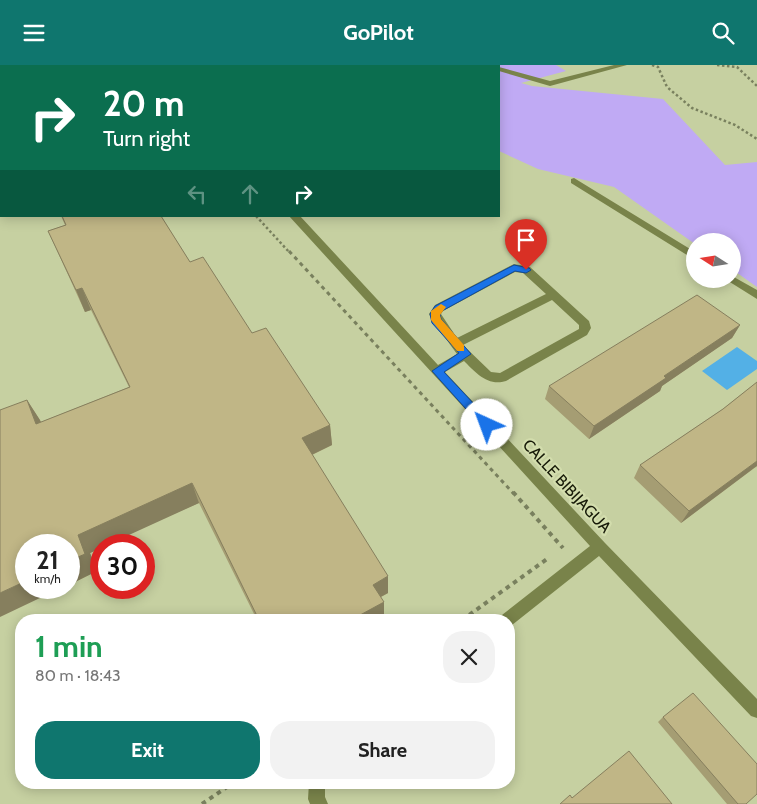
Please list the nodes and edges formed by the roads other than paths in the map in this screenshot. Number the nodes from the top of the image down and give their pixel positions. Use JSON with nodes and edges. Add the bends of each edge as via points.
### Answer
{"nodes":[{"id":1,"x":623,"y":65,"type":"edge"},
{"id":2,"x":500,"y":69,"type":"edge"},
{"id":3,"x":574,"y":181,"type":"dead end"},
{"id":4,"x":295,"y":217,"type":"edge"},
{"id":5,"x":686,"y":251,"type":"edge"},
{"id":6,"x":741,"y":286,"type":"edge"},
{"id":7,"x":553,"y":295,"type":"junction"},
{"id":8,"x":757,"y":295,"type":"edge"},
{"id":9,"x":456,"y":343,"type":"junction"},
{"id":10,"x":466,"y":354,"type":"junction"},
{"id":11,"x":437,"y":371,"type":"junction"},
{"id":12,"x":600,"y":547,"type":"junction"},
{"id":13,"x":515,"y":614,"type":"edge"},
{"id":14,"x":757,"y":710,"type":"edge"},
{"id":15,"x":317,"y":789,"type":"edge"},
{"id":16,"x":319,"y":804,"type":"edge"}],
"edges":[{"from":1,"to":2,"type":"street","via":[[550,84]]},
{"from":3,"to":5,"type":"street"},
{"from":4,"to":11,"type":"street","name":"CALLE BIBIJAGUA"},
{"from":6,"to":8,"type":"street"},
{"from":7,"to":9,"type":"street"},
{"from":7,"to":9,"type":"street","via":[[526,270],[514,268],[439,308],[436,320]]},
{"from":7,"to":10,"type":"street","via":[[585,324],[583,332],[502,378],[486,374]]},
{"from":9,"to":10,"type":"street"},
{"from":10,"to":11,"type":"street"},
{"from":11,"to":12,"type":"street","name":"CALLE BIBIJAGUA"},
{"from":12,"to":13,"type":"street"},
{"from":12,"to":14,"type":"street","name":"CALLE BIBIJAGUA"},
{"from":15,"to":16,"type":"street"}]}
